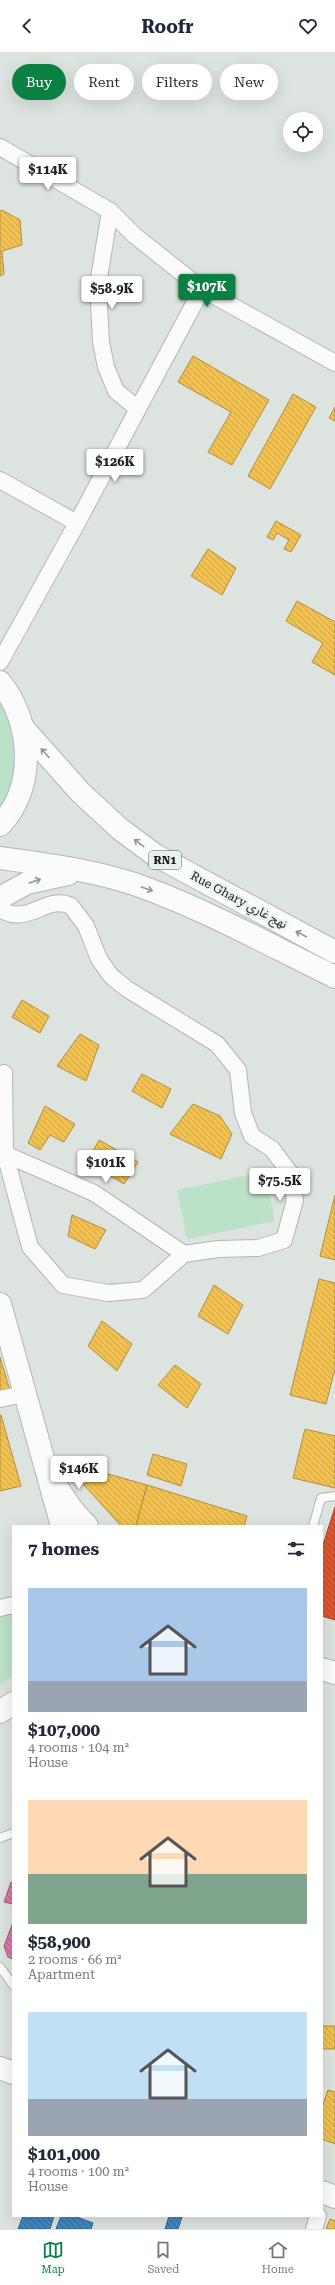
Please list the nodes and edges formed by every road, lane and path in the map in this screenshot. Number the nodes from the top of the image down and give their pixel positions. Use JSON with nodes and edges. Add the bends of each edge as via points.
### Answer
{"nodes":[{"id":1,"x":0,"y":147,"type":"edge"},
{"id":2,"x":110,"y":211,"type":"junction"},
{"id":3,"x":202,"y":289,"type":"junction"},
{"id":4,"x":335,"y":363,"type":"edge"},
{"id":5,"x":138,"y":409,"type":"junction"},
{"id":6,"x":0,"y":480,"type":"edge"},
{"id":7,"x":77,"y":523,"type":"junction"},
{"id":8,"x":0,"y":662,"type":"edge"},
{"id":9,"x":0,"y":682,"type":"edge"},
{"id":10,"x":24,"y":729,"type":"junction"},
{"id":11,"x":1,"y":826,"type":"edge"},
{"id":12,"x":0,"y":858,"type":"edge"},
{"id":13,"x":89,"y":871,"type":"junction"},
{"id":14,"x":0,"y":898,"type":"edge"},
{"id":15,"x":0,"y":909,"type":"edge"},
{"id":16,"x":335,"y":952,"type":"edge"},
{"id":17,"x":335,"y":977,"type":"edge"},
{"id":18,"x":4,"y":1073,"type":"dead end"},
{"id":19,"x":5,"y":1154,"type":"junction"},
{"id":20,"x":184,"y":1254,"type":"junction"},
{"id":21,"x":0,"y":1304,"type":"edge"},
{"id":22,"x":25,"y":1394,"type":"junction"},
{"id":23,"x":0,"y":1399,"type":"edge"},
{"id":24,"x":47,"y":1473,"type":"junction"},
{"id":25,"x":335,"y":1496,"type":"edge"},
{"id":26,"x":62,"y":1525,"type":"edge"},
{"id":27,"x":87,"y":1525,"type":"edge"},
{"id":28,"x":313,"y":1525,"type":"edge"},
{"id":29,"x":12,"y":1605,"type":"edge"},
{"id":30,"x":0,"y":1608,"type":"edge"},
{"id":31,"x":323,"y":1669,"type":"edge"},
{"id":32,"x":335,"y":1673,"type":"edge"},
{"id":33,"x":12,"y":1704,"type":"edge"},
{"id":34,"x":0,"y":1712,"type":"edge"},
{"id":35,"x":12,"y":1834,"type":"edge"},
{"id":36,"x":0,"y":1838,"type":"edge"},
{"id":37,"x":0,"y":1967,"type":"edge"},
{"id":38,"x":12,"y":1984,"type":"edge"},
{"id":39,"x":0,"y":2068,"type":"edge"},
{"id":40,"x":12,"y":2073,"type":"edge"},
{"id":41,"x":318,"y":2217,"type":"edge"},
{"id":42,"x":314,"y":2229,"type":"edge"}],
"edges":[{"from":1,"to":2,"type":"street"},
{"from":2,"to":3,"type":"street","via":[[134,235]]},
{"from":2,"to":5,"type":"street","via":[[98,284],[101,342],[106,367],[116,391]]},
{"from":3,"to":4,"type":"street"},
{"from":3,"to":5,"type":"street"},
{"from":5,"to":7,"type":"street"},
{"from":6,"to":7,"type":"street"},
{"from":7,"to":8,"type":"street"},
{"from":9,"to":10,"type":"main road","via":[[12,698]]},
{"from":10,"to":11,"type":"main road","via":[[24,778],[16,801]]},
{"from":16,"to":10,"type":"main road","name":"Rue Ghary نهج غاري","number":"RN1","one_way":true,"via":[[155,855],[120,829],[81,793]]},
{"from":12,"to":13,"type":"main road"},
{"from":14,"to":13,"type":"main road","one_way":true,"via":[[42,878]]},
{"from":13,"to":17,"type":"main road","one_way":true,"via":[[147,888],[183,903]]},
{"from":15,"to":20,"type":"street","via":[[13,915],[21,915],[56,903],[71,906],[86,926],[99,959],[111,976],[127,989],[217,1044],[238,1070],[243,1113],[252,1136],[272,1149],[290,1173],[295,1200],[284,1240],[258,1248],[218,1249]]},
{"from":18,"to":19,"type":"street"},
{"from":19,"to":20,"type":"street","via":[[94,1193]]},
{"from":19,"to":20,"type":"street","via":[[30,1247],[63,1285],[108,1293],[143,1290]]},
{"from":21,"to":22,"type":"main road"},
{"from":22,"to":23,"type":"street"},
{"from":22,"to":24,"type":"main road"},
{"from":24,"to":26,"type":"main road"},
{"from":24,"to":27,"type":"main road","via":[[74,1512]]},
{"from":25,"to":28,"type":"lane","via":[[321,1498]]},
{"from":29,"to":30,"type":"street"},
{"from":31,"to":32,"type":"main road"},
{"from":33,"to":34,"type":"main road"},
{"from":35,"to":36,"type":"lane"},
{"from":37,"to":38,"type":"lane"},
{"from":39,"to":40,"type":"main road"},
{"from":41,"to":42,"type":"street"}]}
